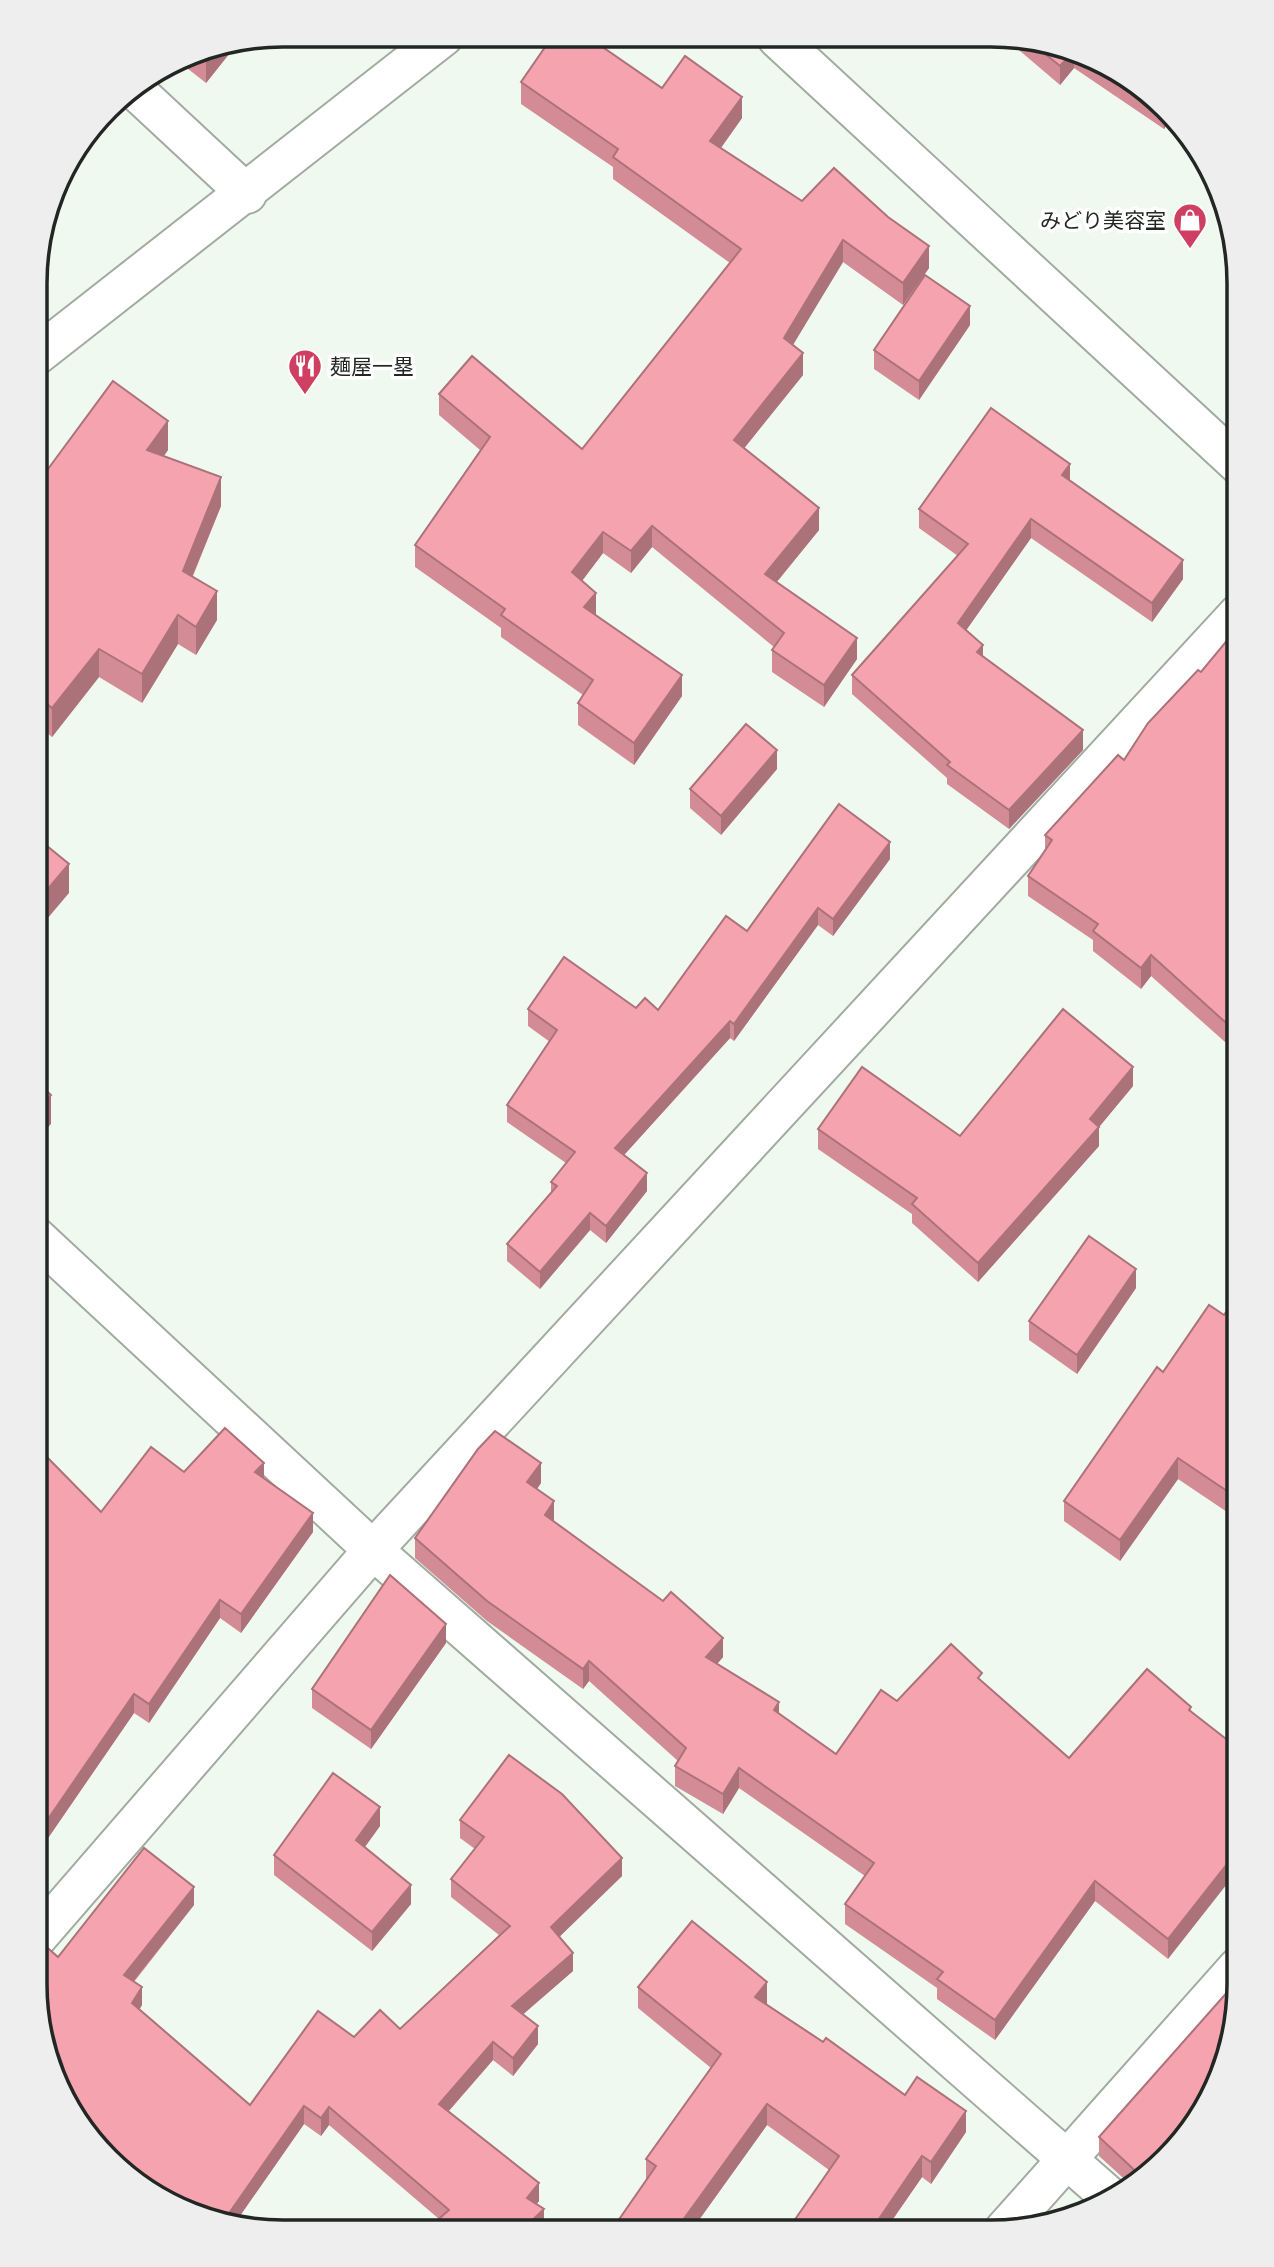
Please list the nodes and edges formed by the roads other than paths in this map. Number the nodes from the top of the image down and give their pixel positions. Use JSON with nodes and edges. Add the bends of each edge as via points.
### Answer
{"nodes":[{"id":1,"x":787,"y":47,"type":"edge"},
{"id":2,"x":429,"y":48,"type":"edge"},
{"id":3,"x":141,"y":96,"type":"edge"},
{"id":4,"x":247,"y":194,"type":"junction"},
{"id":5,"x":47,"y":347,"type":"edge"},
{"id":6,"x":1227,"y":454,"type":"edge"},
{"id":7,"x":1227,"y":626,"type":"edge"},
{"id":8,"x":47,"y":1247,"type":"edge"},
{"id":9,"x":373,"y":1550,"type":"junction"},
{"id":10,"x":47,"y":1926,"type":"edge"},
{"id":11,"x":1226,"y":1980,"type":"edge"},
{"id":12,"x":1068,"y":2158,"type":"junction"},
{"id":13,"x":1103,"y":2191,"type":"edge"},
{"id":14,"x":1014,"y":2219,"type":"edge"}],
"edges":[{"from":1,"to":6,"type":"street"},
{"from":2,"to":4,"type":"street"},
{"from":3,"to":4,"type":"street"},
{"from":4,"to":5,"type":"street"},
{"from":7,"to":9,"type":"street"},
{"from":8,"to":9,"type":"street"},
{"from":9,"to":10,"type":"street"},
{"from":9,"to":12,"type":"street"},
{"from":11,"to":12,"type":"street"},
{"from":12,"to":13,"type":"street"},
{"from":12,"to":14,"type":"street"}]}
